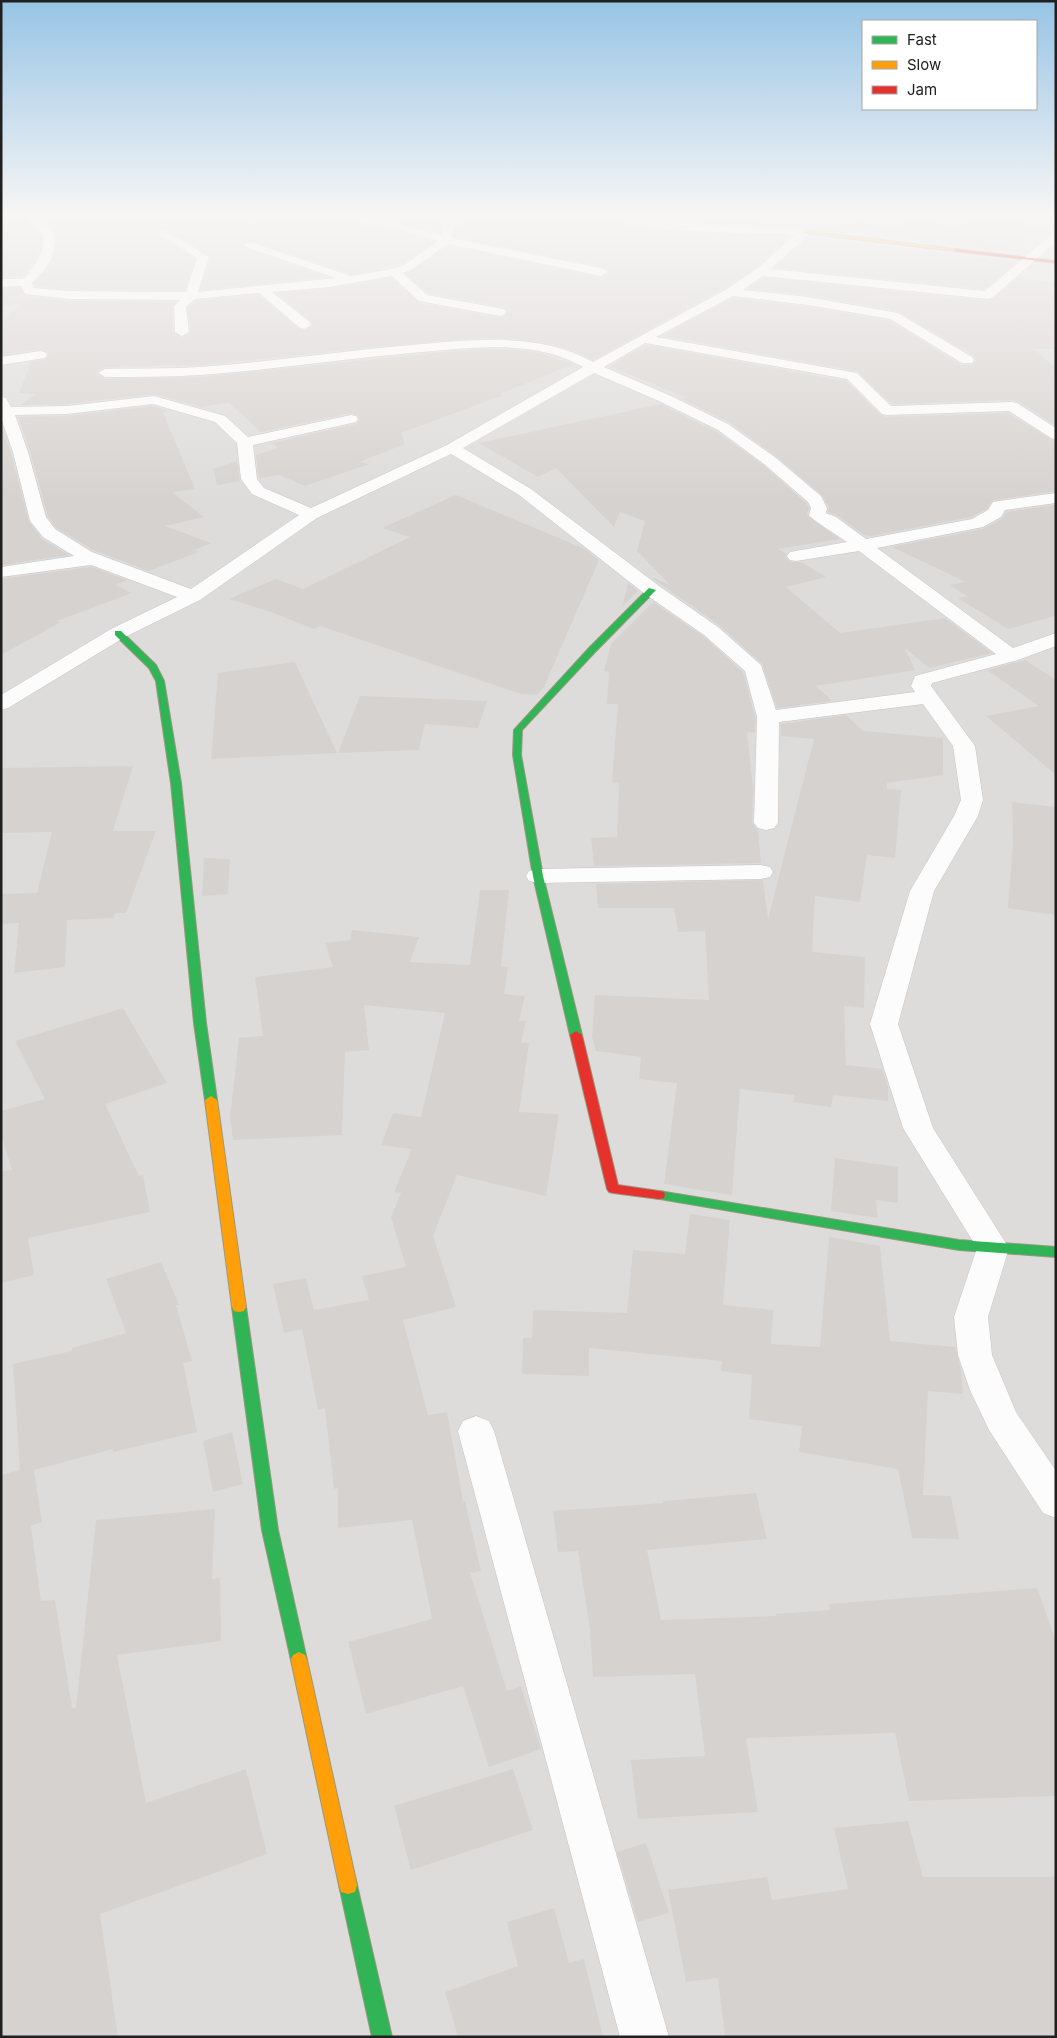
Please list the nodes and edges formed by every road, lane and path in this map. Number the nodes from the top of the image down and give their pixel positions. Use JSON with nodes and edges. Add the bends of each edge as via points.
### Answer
{"nodes":[{"id":1,"x":180,"y":311,"type":"edge"},
{"id":2,"x":288,"y":311,"type":"edge"},
{"id":3,"x":495,"y":311,"type":"edge"},
{"id":4,"x":695,"y":311,"type":"edge"},
{"id":5,"x":867,"y":311,"type":"edge"},
{"id":6,"x":500,"y":312,"type":"dead end"},
{"id":7,"x":305,"y":325,"type":"dead end"},
{"id":8,"x":182,"y":332,"type":"dead end"},
{"id":9,"x":643,"y":339,"type":"junction"},
{"id":10,"x":40,"y":355,"type":"dead end"},
{"id":11,"x":967,"y":360,"type":"dead end"},
{"id":12,"x":1,"y":361,"type":"edge"},
{"id":13,"x":594,"y":368,"type":"junction"},
{"id":14,"x":105,"y":373,"type":"dead end"},
{"id":15,"x":4,"y":406,"type":"edge"},
{"id":16,"x":351,"y":419,"type":"dead end"},
{"id":17,"x":1056,"y":435,"type":"edge"},
{"id":18,"x":245,"y":442,"type":"junction"},
{"id":19,"x":452,"y":448,"type":"junction"},
{"id":20,"x":1056,"y":498,"type":"edge"},
{"id":21,"x":311,"y":514,"type":"junction"},
{"id":22,"x":863,"y":545,"type":"junction"},
{"id":23,"x":796,"y":556,"type":"dead end"},
{"id":24,"x":92,"y":559,"type":"junction"},
{"id":25,"x":1,"y":572,"type":"edge"},
{"id":26,"x":652,"y":590,"type":"junction"},
{"id":27,"x":193,"y":596,"type":"junction"},
{"id":28,"x":118,"y":633,"type":"junction"},
{"id":29,"x":1056,"y":639,"type":"edge"},
{"id":30,"x":1011,"y":656,"type":"junction"},
{"id":31,"x":928,"y":698,"type":"junction"},
{"id":32,"x":1,"y":704,"type":"edge"},
{"id":33,"x":768,"y":717,"type":"junction"},
{"id":34,"x":766,"y":823,"type":"dead end"},
{"id":35,"x":761,"y":872,"type":"dead end"},
{"id":36,"x":538,"y":876,"type":"junction"},
{"id":37,"x":994,"y":1248,"type":"junction"},
{"id":38,"x":1056,"y":1252,"type":"edge"},
{"id":39,"x":476,"y":1431,"type":"dead end"},
{"id":40,"x":1056,"y":1502,"type":"edge"},
{"id":41,"x":382,"y":2037,"type":"edge"},
{"id":42,"x":645,"y":2037,"type":"edge"}],
"edges":[{"from":1,"to":8,"type":"street"},
{"from":2,"to":7,"type":"street"},
{"from":3,"to":6,"type":"street"},
{"from":4,"to":9,"type":"street"},
{"from":5,"to":11,"type":"street","via":[[894,316]]},
{"from":9,"to":13,"type":"street"},
{"from":9,"to":17,"type":"street","via":[[852,376],[887,411],[1012,406]]},
{"from":10,"to":12,"type":"street"},
{"from":13,"to":14,"type":"street","via":[[571,355],[525,344],[468,344],[200,371]]},
{"from":13,"to":19,"type":"street"},
{"from":13,"to":22,"type":"street","via":[[723,427],[770,461],[815,500],[817,515]]},
{"from":15,"to":18,"type":"street","via":[[67,410],[154,400],[220,419]]},
{"from":15,"to":24,"type":"street","via":[[39,521],[60,541]]},
{"from":16,"to":18,"type":"street"},
{"from":18,"to":21,"type":"street","via":[[249,479],[258,491]]},
{"from":19,"to":21,"type":"street"},
{"from":19,"to":26,"type":"street","via":[[525,492]]},
{"from":20,"to":22,"type":"street","via":[[1006,504],[977,523]]},
{"from":21,"to":27,"type":"street"},
{"from":22,"to":23,"type":"street"},
{"from":22,"to":30,"type":"street"},
{"from":24,"to":25,"type":"street"},
{"from":24,"to":27,"type":"street"},
{"from":26,"to":33,"type":"street","via":[[711,631],[754,669]]},
{"from":26,"to":36,"type":"street","via":[[518,730],[517,756]]},
{"from":27,"to":28,"type":"street"},
{"from":28,"to":32,"type":"street"},
{"from":28,"to":41,"type":"street","via":[[153,667],[160,681],[176,783],[202,1032],[270,1530]]},
{"from":29,"to":30,"type":"street"},
{"from":30,"to":31,"type":"street","via":[[922,680],[921,686]]},
{"from":31,"to":33,"type":"street"},
{"from":31,"to":37,"type":"street","via":[[964,746],[972,800],[922,891],[884,1024],[918,1128]]},
{"from":33,"to":34,"type":"street"},
{"from":35,"to":36,"type":"street"},
{"from":36,"to":37,"type":"street","via":[[613,1190]]},
{"from":37,"to":38,"type":"street"},
{"from":37,"to":40,"type":"street","via":[[971,1317],[975,1355],[1002,1420]]},
{"from":39,"to":42,"type":"street"}]}
